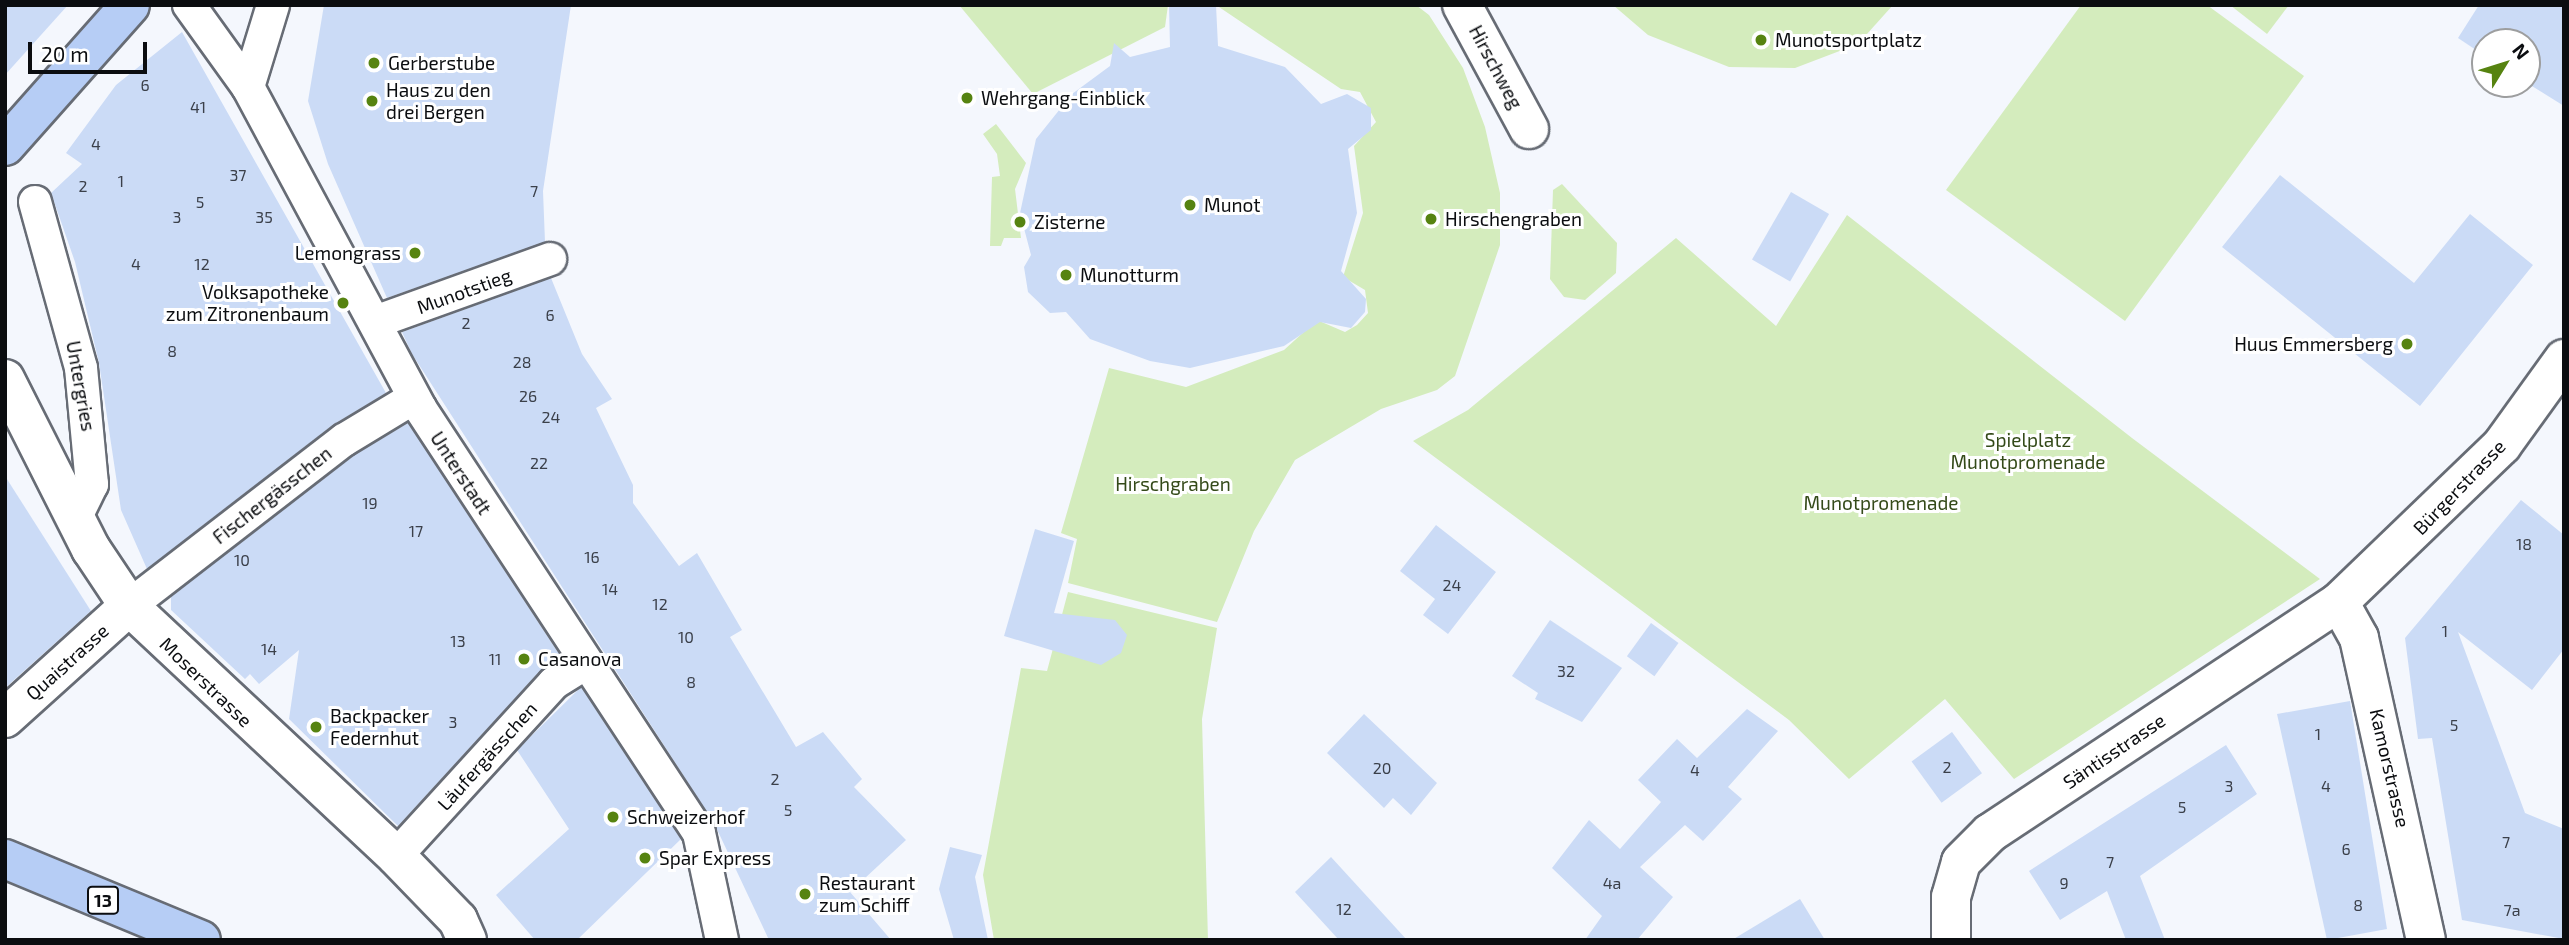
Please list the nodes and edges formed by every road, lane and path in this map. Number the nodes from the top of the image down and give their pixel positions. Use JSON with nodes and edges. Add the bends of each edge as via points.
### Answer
{"nodes":[{"id":1,"x":130,"y":5,"type":"edge"},
{"id":2,"x":189,"y":5,"type":"edge"},
{"id":3,"x":273,"y":5,"type":"edge"},
{"id":4,"x":1462,"y":5,"type":"edge"},
{"id":5,"x":248,"y":87,"type":"junction"},
{"id":6,"x":1529,"y":129,"type":"dead end"},
{"id":7,"x":5,"y":146,"type":"edge"},
{"id":8,"x":35,"y":202,"type":"dead end"},
{"id":9,"x":550,"y":259,"type":"dead end"},
{"id":10,"x":378,"y":321,"type":"junction"},
{"id":11,"x":2564,"y":359,"type":"edge"},
{"id":12,"x":5,"y":379,"type":"edge"},
{"id":13,"x":420,"y":408,"type":"junction"},
{"id":14,"x":75,"y":519,"type":"junction"},
{"id":15,"x":2339,"y":602,"type":"junction"},
{"id":16,"x":129,"y":606,"type":"junction"},
{"id":17,"x":584,"y":664,"type":"junction"},
{"id":18,"x":5,"y":718,"type":"edge"},
{"id":19,"x":396,"y":856,"type":"junction"},
{"id":20,"x":5,"y":859,"type":"edge"},
{"id":21,"x":201,"y":940,"type":"edge"},
{"id":22,"x":467,"y":940,"type":"edge"},
{"id":23,"x":722,"y":940,"type":"edge"},
{"id":24,"x":1951,"y":940,"type":"edge"},
{"id":25,"x":2426,"y":940,"type":"edge"}],
"edges":[{"from":1,"to":7,"type":"main road"},
{"from":2,"to":5,"type":"street","name":"Unterstadt"},
{"from":3,"to":5,"type":"street"},
{"from":4,"to":6,"type":"street","name":"Hirschweg"},
{"from":5,"to":10,"type":"street","name":"Unterstadt"},
{"from":8,"to":14,"type":"street","name":"Untergries","via":[[81,368],[92,484]]},
{"from":9,"to":10,"type":"street","name":"Munotstieg"},
{"from":10,"to":13,"type":"street","name":"Unterstadt"},
{"from":11,"to":15,"type":"street","name":"Bürgerstrasse","via":[[2502,445]]},
{"from":12,"to":14,"type":"street","name":"Moserstrasse"},
{"from":13,"to":16,"type":"street","name":"Fischergässchen","via":[[410,400],[344,440]]},
{"from":13,"to":17,"type":"street","name":"Unterstadt"},
{"from":14,"to":16,"type":"street","name":"Moserstrasse"},
{"from":15,"to":24,"type":"street","name":"Säntisstrasse","via":[[1990,833],[1961,862],[1951,897]]},
{"from":15,"to":25,"type":"street","name":"Kamorstrasse","via":[[2359,638]]},
{"from":16,"to":18,"type":"street","name":"Quaistrasse"},
{"from":16,"to":19,"type":"street","name":"Moserstrasse"},
{"from":17,"to":19,"type":"street","name":"Läufergässchen","via":[[554,683]]},
{"from":17,"to":23,"type":"street","name":"Unterstadt","via":[[699,833]]},
{"from":19,"to":22,"type":"street","name":"Moserstrasse","via":[[458,920]]},
{"from":20,"to":21,"type":"main road","number":"13"}]}
